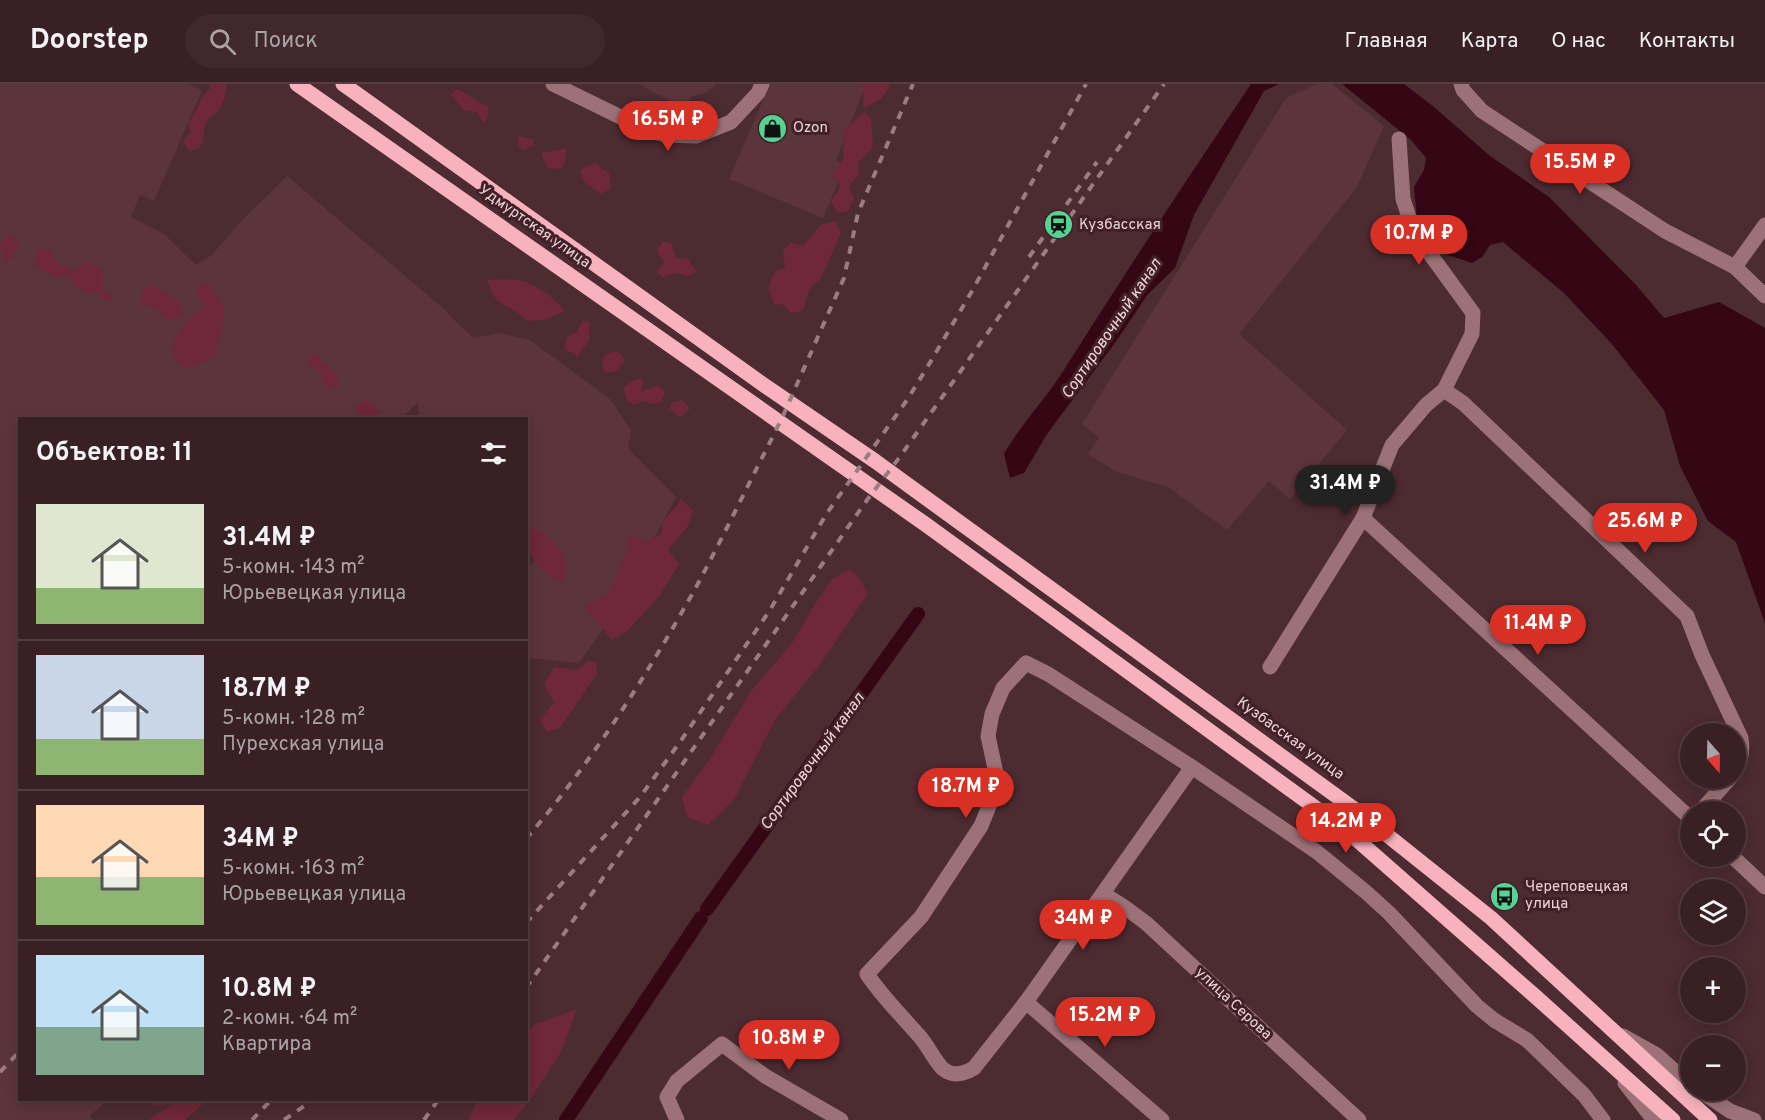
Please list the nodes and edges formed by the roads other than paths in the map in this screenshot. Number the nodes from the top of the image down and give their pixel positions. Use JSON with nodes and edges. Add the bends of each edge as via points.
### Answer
{"nodes":[{"id":1,"x":297,"y":84,"type":"edge"},
{"id":2,"x":343,"y":84,"type":"edge"},
{"id":3,"x":553,"y":84,"type":"edge"},
{"id":4,"x":762,"y":84,"type":"edge"},
{"id":5,"x":1461,"y":84,"type":"edge"},
{"id":6,"x":1398,"y":139,"type":"dead end"},
{"id":7,"x":1765,"y":225,"type":"edge"},
{"id":8,"x":1735,"y":267,"type":"junction"},
{"id":9,"x":1765,"y":296,"type":"edge"},
{"id":10,"x":1444,"y":390,"type":"junction"},
{"id":11,"x":937,"y":507,"type":"joint"},
{"id":12,"x":1363,"y":518,"type":"junction"},
{"id":13,"x":1270,"y":667,"type":"dead end"},
{"id":14,"x":1734,"y":723,"type":"edge"},
{"id":15,"x":1192,"y":767,"type":"junction"},
{"id":16,"x":1720,"y":789,"type":"edge"},
{"id":17,"x":1710,"y":801,"type":"edge"},
{"id":18,"x":1680,"y":809,"type":"edge"},
{"id":19,"x":1744,"y":867,"type":"edge"},
{"id":20,"x":1765,"y":887,"type":"edge"},
{"id":21,"x":1104,"y":894,"type":"junction"},
{"id":22,"x":1026,"y":1002,"type":"junction"},
{"id":23,"x":1614,"y":1031,"type":"junction"},
{"id":24,"x":1595,"y":1049,"type":"junction"},
{"id":25,"x":1680,"y":1076,"type":"edge"},
{"id":26,"x":1715,"y":1101,"type":"edge"},
{"id":27,"x":677,"y":1120,"type":"edge"},
{"id":28,"x":841,"y":1120,"type":"edge"},
{"id":29,"x":1162,"y":1120,"type":"edge"},
{"id":30,"x":1359,"y":1120,"type":"edge"},
{"id":31,"x":1604,"y":1120,"type":"edge"},
{"id":32,"x":1654,"y":1120,"type":"edge"},
{"id":33,"x":1673,"y":1120,"type":"edge"},
{"id":34,"x":1710,"y":1120,"type":"edge"},
{"id":35,"x":1754,"y":1120,"type":"edge"}],
"edges":[{"from":1,"to":24,"type":"main road","name":"Удмуртская улица","via":[[925,524],[1346,830]]},
{"from":2,"to":11,"type":"main road","name":"Удмуртская улица"},
{"from":3,"to":4,"type":"street","via":[[641,127],[664,135],[696,136],[731,122]]},
{"from":5,"to":8,"type":"street","via":[[1482,111],[1665,231]]},
{"from":6,"to":10,"type":"street","via":[[1403,199],[1414,232],[1473,313],[1472,334]]},
{"from":7,"to":8,"type":"street"},
{"from":8,"to":9,"type":"street"},
{"from":10,"to":12,"type":"street","via":[[1392,445]]},
{"from":10,"to":14,"type":"street","via":[[1472,411],[1687,616]]},
{"from":11,"to":23,"type":"main road","name":"Кузбасская улица","via":[[1358,811],[1491,918]]},
{"from":12,"to":13,"type":"street"},
{"from":12,"to":18,"type":"street"},
{"from":15,"to":21,"type":"street"},
{"from":15,"to":22,"type":"street","via":[[1026,663],[1003,688],[988,736],[996,773],[992,799],[981,826],[921,917],[867,974],[944,1070],[956,1074],[974,1068]]},
{"from":15,"to":31,"type":"street","via":[[1317,852],[1367,893],[1477,1006],[1527,1040]]},
{"from":16,"to":17,"type":"street"},
{"from":19,"to":20,"type":"street"},
{"from":21,"to":22,"type":"street"},
{"from":21,"to":30,"type":"street","name":"улица Серова","via":[[1146,923]]},
{"from":22,"to":29,"type":"street"},
{"from":23,"to":25,"type":"street","via":[[1657,1055]]},
{"from":23,"to":34,"type":"main road","name":"Кузбасская улица"},
{"from":24,"to":32,"type":"street"},
{"from":24,"to":33,"type":"main road"},
{"from":26,"to":35,"type":"street"},
{"from":27,"to":28,"type":"street","via":[[667,1096],[677,1082],[722,1044],[765,1076]]}]}
